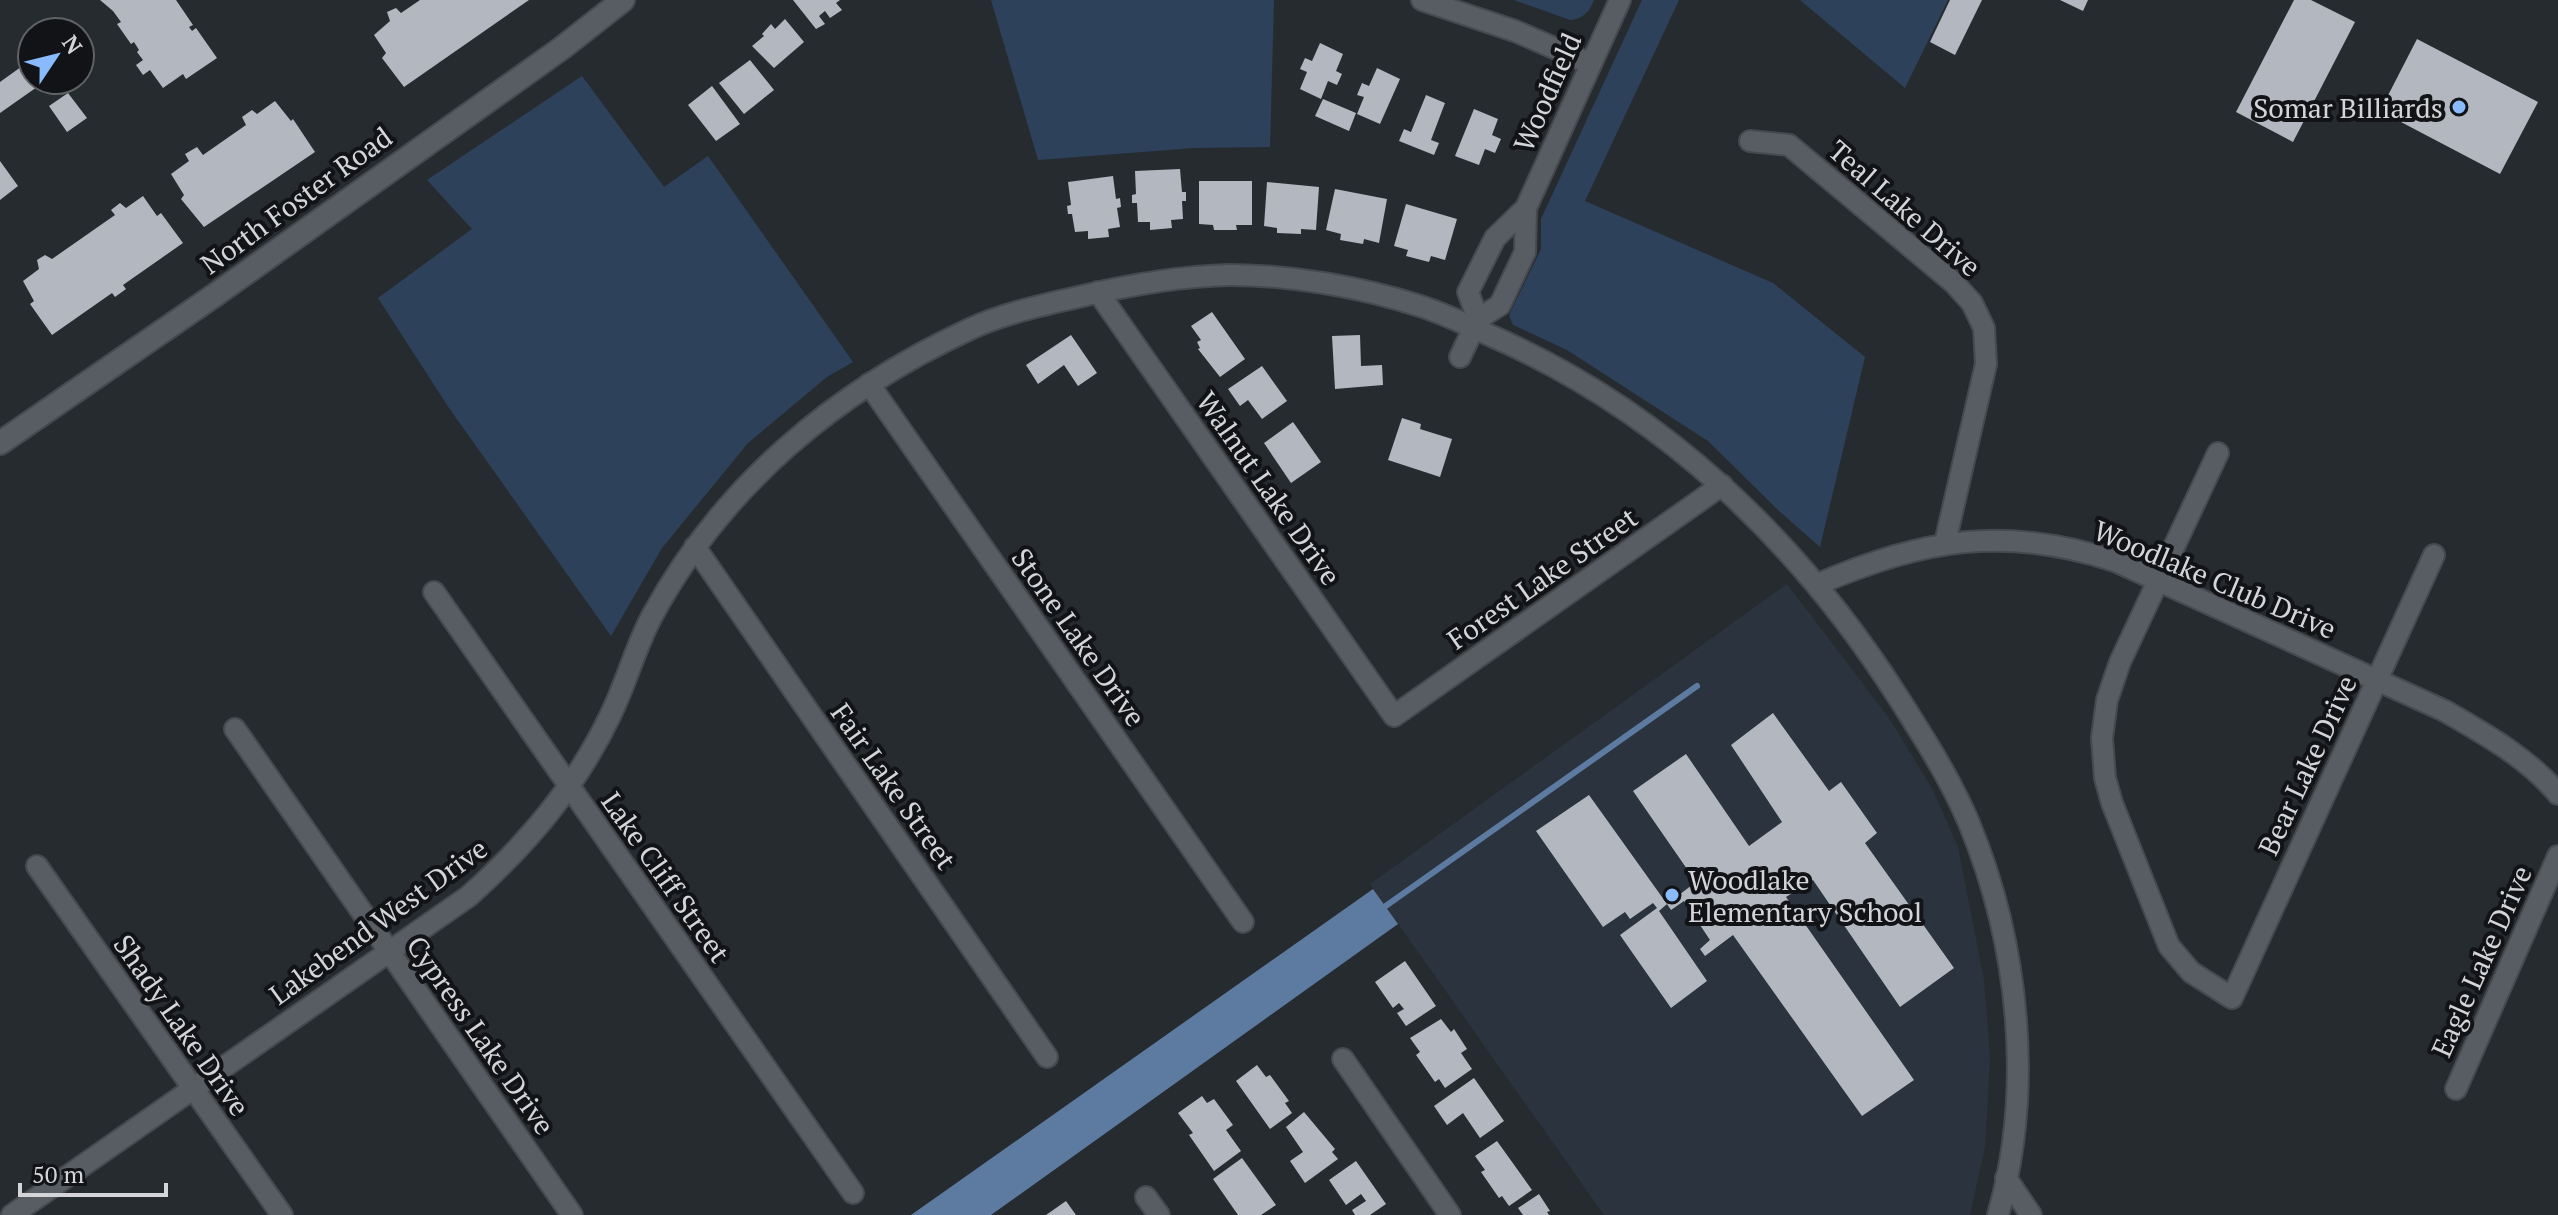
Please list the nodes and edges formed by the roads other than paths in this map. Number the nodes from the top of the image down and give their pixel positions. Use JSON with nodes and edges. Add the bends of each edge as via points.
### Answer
{"nodes":[{"id":1,"x":623,"y":0,"type":"edge"},
{"id":2,"x":1422,"y":0,"type":"edge"},
{"id":3,"x":1620,"y":0,"type":"edge"},
{"id":4,"x":1591,"y":64,"type":"junction"},
{"id":5,"x":1750,"y":141,"type":"dead end"},
{"id":6,"x":1526,"y":208,"type":"junction"},
{"id":7,"x":1098,"y":292,"type":"junction"},
{"id":8,"x":1475,"y":323,"type":"junction"},
{"id":9,"x":1460,"y":357,"type":"dead end"},
{"id":10,"x":869,"y":384,"type":"junction"},
{"id":11,"x":0,"y":443,"type":"edge"},
{"id":12,"x":2218,"y":453,"type":"dead end"},
{"id":13,"x":1722,"y":485,"type":"junction"},
{"id":14,"x":1945,"y":543,"type":"junction"},
{"id":15,"x":695,"y":547,"type":"junction"},
{"id":16,"x":2434,"y":555,"type":"dead end"},
{"id":17,"x":2157,"y":581,"type":"junction"},
{"id":18,"x":1818,"y":584,"type":"junction"},
{"id":19,"x":434,"y":592,"type":"dead end"},
{"id":20,"x":2377,"y":680,"type":"junction"},
{"id":21,"x":1394,"y":716,"type":"joint"},
{"id":22,"x":235,"y":729,"type":"dead end"},
{"id":23,"x":569,"y":787,"type":"junction"},
{"id":24,"x":2558,"y":794,"type":"edge"},
{"id":25,"x":2558,"y":856,"type":"edge"},
{"id":26,"x":37,"y":866,"type":"dead end"},
{"id":27,"x":1243,"y":922,"type":"dead end"},
{"id":28,"x":389,"y":951,"type":"junction"},
{"id":29,"x":1047,"y":1057,"type":"dead end"},
{"id":30,"x":1343,"y":1059,"type":"dead end"},
{"id":31,"x":192,"y":1089,"type":"junction"},
{"id":32,"x":2456,"y":1089,"type":"dead end"},
{"id":33,"x":2006,"y":1178,"type":"junction"},
{"id":34,"x":853,"y":1193,"type":"dead end"},
{"id":35,"x":1146,"y":1197,"type":"dead end"},
{"id":36,"x":12,"y":1215,"type":"edge"},
{"id":37,"x":282,"y":1215,"type":"edge"},
{"id":38,"x":572,"y":1215,"type":"edge"},
{"id":39,"x":1159,"y":1215,"type":"edge"},
{"id":40,"x":1450,"y":1215,"type":"edge"},
{"id":41,"x":1998,"y":1215,"type":"edge"},
{"id":42,"x":2031,"y":1215,"type":"edge"}],
"edges":[{"from":1,"to":11,"type":"main road","name":"North Foster Road"},
{"from":2,"to":4,"type":"street"},
{"from":3,"to":4,"type":"street","name":"Woodfield"},
{"from":4,"to":6,"type":"street","name":"Woodfield"},
{"from":5,"to":14,"type":"street","name":"Teal Lake Drive","via":[[1789,145],[1972,303],[1984,328],[1986,364]]},
{"from":6,"to":8,"type":"street","name":"Woodfield","via":[[1525,252],[1500,305]]},
{"from":6,"to":8,"type":"street","name":"Woodfield","via":[[1495,238],[1468,292]]},
{"from":7,"to":8,"type":"street","name":"Lakebend West Drive","via":[[1230,275],[1362,291]]},
{"from":7,"to":10,"type":"street","name":"Lakebend West Drive","via":[[984,323]]},
{"from":7,"to":21,"type":"street","name":"Walnut Lake Drive"},
{"from":8,"to":9,"type":"street"},
{"from":8,"to":13,"type":"street","name":"Lakebend West Drive","via":[[1606,395],[1677,445]]},
{"from":10,"to":15,"type":"street","name":"Lakebend West Drive","via":[[783,448]]},
{"from":10,"to":27,"type":"street","name":"Stone Lake Drive"},
{"from":12,"to":17,"type":"street"},
{"from":13,"to":18,"type":"street","name":"Lakebend West Drive"},
{"from":13,"to":21,"type":"street","name":"Forest Lake Street"},
{"from":14,"to":17,"type":"street","name":"Woodlake Club Drive","via":[[2046,543],[2115,561]]},
{"from":14,"to":18,"type":"street","name":"Woodlake Club Drive"},
{"from":15,"to":23,"type":"street","name":"Lakebend West Drive","via":[[648,622],[609,719]]},
{"from":15,"to":29,"type":"street","name":"Fair Lake Street"},
{"from":16,"to":20,"type":"street","name":"Bear Lake Drive"},
{"from":17,"to":20,"type":"street","name":"Woodlake Club Drive"},
{"from":17,"to":20,"type":"street","name":"Bear Lake Drive","via":[[2107,700],[2102,738],[2105,778],[2169,946],[2191,972],[2232,998]]},
{"from":18,"to":33,"type":"street","name":"Lakebend West Drive","via":[[1874,659],[1940,763],[1969,822],[1990,883],[2015,1010],[2017,1075]]},
{"from":19,"to":23,"type":"street","name":"Lake Cliff Street"},
{"from":20,"to":24,"type":"street","name":"Woodlake Club Drive","via":[[2484,733]]},
{"from":22,"to":28,"type":"street","name":"Cypress Lake Drive"},
{"from":23,"to":28,"type":"street","name":"Lakebend West Drive","via":[[499,869]]},
{"from":23,"to":34,"type":"street","name":"Lake Cliff Street"},
{"from":25,"to":32,"type":"street","name":"Eagle Lake Drive"},
{"from":26,"to":31,"type":"street","name":"Shady Lake Drive"},
{"from":28,"to":31,"type":"street","name":"Lakebend West Drive"},
{"from":28,"to":38,"type":"street","name":"Cypress Lake Drive"},
{"from":30,"to":40,"type":"street"},
{"from":31,"to":36,"type":"street","name":"Lakebend West Drive"},
{"from":31,"to":37,"type":"street","name":"Shady Lake Drive"},
{"from":33,"to":41,"type":"street","name":"Lakebend West Drive"},
{"from":33,"to":42,"type":"street"},
{"from":35,"to":39,"type":"street"}]}
